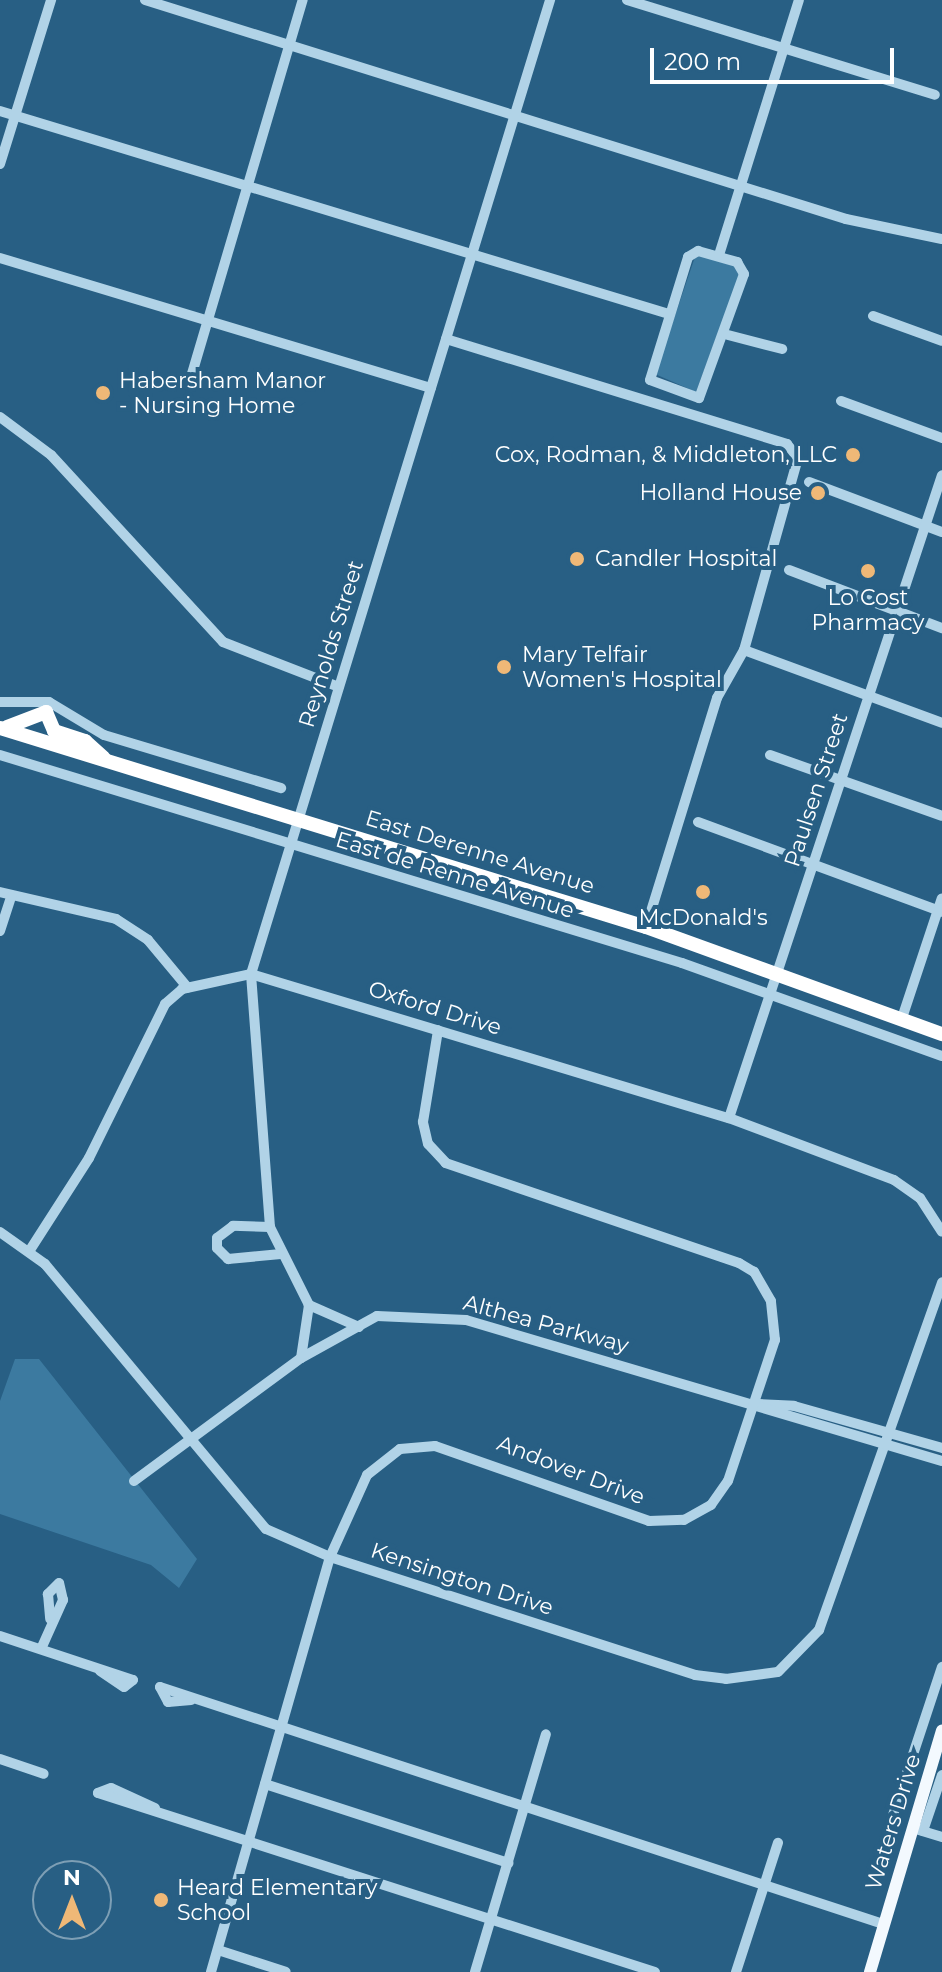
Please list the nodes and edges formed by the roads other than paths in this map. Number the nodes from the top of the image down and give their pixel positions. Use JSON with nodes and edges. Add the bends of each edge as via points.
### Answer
{"nodes":[{"id":1,"x":51,"y":0,"type":"edge"},
{"id":2,"x":145,"y":0,"type":"edge"},
{"id":3,"x":303,"y":0,"type":"edge"},
{"id":4,"x":550,"y":0,"type":"edge"},
{"id":5,"x":627,"y":0,"type":"edge"},
{"id":6,"x":799,"y":0,"type":"edge"},
{"id":7,"x":288,"y":48,"type":"junction"},
{"id":8,"x":784,"y":49,"type":"junction"},
{"id":9,"x":935,"y":95,"type":"dead end"},
{"id":10,"x":0,"y":111,"type":"edge"},
{"id":11,"x":15,"y":115,"type":"junction"},
{"id":12,"x":517,"y":117,"type":"junction"},
{"id":13,"x":0,"y":164,"type":"edge"},
{"id":14,"x":740,"y":187,"type":"junction"},
{"id":15,"x":249,"y":189,"type":"junction"},
{"id":16,"x":942,"y":239,"type":"edge"},
{"id":17,"x":719,"y":255,"type":"junction"},
{"id":18,"x":471,"y":257,"type":"junction"},
{"id":19,"x":0,"y":258,"type":"edge"},
{"id":20,"x":669,"y":314,"type":"junction"},
{"id":21,"x":873,"y":316,"type":"dead end"},
{"id":22,"x":209,"y":321,"type":"junction"},
{"id":23,"x":728,"y":335,"type":"junction"},
{"id":24,"x":446,"y":339,"type":"junction"},
{"id":25,"x":942,"y":341,"type":"edge"},
{"id":26,"x":782,"y":349,"type":"dead end"},
{"id":27,"x":191,"y":377,"type":"dead end"},
{"id":28,"x":431,"y":388,"type":"junction"},
{"id":29,"x":841,"y":401,"type":"dead end"},
{"id":30,"x":0,"y":417,"type":"edge"},
{"id":31,"x":942,"y":438,"type":"edge"},
{"id":32,"x":942,"y":475,"type":"edge"},
{"id":33,"x":809,"y":482,"type":"dead end"},
{"id":34,"x":926,"y":526,"type":"junction"},
{"id":35,"x":942,"y":532,"type":"edge"},
{"id":36,"x":789,"y":570,"type":"dead end"},
{"id":37,"x":897,"y":611,"type":"junction"},
{"id":38,"x":942,"y":628,"type":"edge"},
{"id":39,"x":744,"y":650,"type":"junction"},
{"id":40,"x":339,"y":687,"type":"junction"},
{"id":41,"x":869,"y":696,"type":"junction"},
{"id":42,"x":0,"y":702,"type":"edge"},
{"id":43,"x":942,"y":723,"type":"edge"},
{"id":44,"x":1,"y":728,"type":"edge"},
{"id":45,"x":0,"y":755,"type":"edge"},
{"id":46,"x":770,"y":755,"type":"dead end"},
{"id":47,"x":107,"y":761,"type":"junction"},
{"id":48,"x":841,"y":779,"type":"junction"},
{"id":49,"x":281,"y":788,"type":"dead end"},
{"id":50,"x":942,"y":816,"type":"edge"},
{"id":51,"x":298,"y":819,"type":"junction"},
{"id":52,"x":698,"y":822,"type":"dead end"},
{"id":53,"x":290,"y":847,"type":"junction"},
{"id":54,"x":813,"y":864,"type":"junction"},
{"id":55,"x":5,"y":895,"type":"edge"},
{"id":56,"x":942,"y":898,"type":"edge"},
{"id":57,"x":940,"y":911,"type":"edge"},
{"id":58,"x":646,"y":927,"type":"junction"},
{"id":59,"x":0,"y":931,"type":"edge"},
{"id":60,"x":777,"y":972,"type":"junction"},
{"id":61,"x":251,"y":974,"type":"junction"},
{"id":62,"x":188,"y":988,"type":"junction"},
{"id":63,"x":770,"y":993,"type":"junction"},
{"id":64,"x":902,"y":1018,"type":"junction"},
{"id":65,"x":438,"y":1030,"type":"junction"},
{"id":66,"x":942,"y":1034,"type":"edge"},
{"id":67,"x":942,"y":1056,"type":"edge"},
{"id":68,"x":729,"y":1118,"type":"junction"},
{"id":69,"x":270,"y":1227,"type":"junction"},
{"id":70,"x":0,"y":1232,"type":"edge"},
{"id":71,"x":942,"y":1232,"type":"edge"},
{"id":72,"x":30,"y":1250,"type":"junction"},
{"id":73,"x":281,"y":1254,"type":"junction"},
{"id":74,"x":942,"y":1282,"type":"edge"},
{"id":75,"x":309,"y":1305,"type":"junction"},
{"id":76,"x":359,"y":1327,"type":"junction"},
{"id":77,"x":301,"y":1358,"type":"junction"},
{"id":78,"x":753,"y":1403,"type":"junction"},
{"id":79,"x":886,"y":1433,"type":"junction"},
{"id":80,"x":186,"y":1439,"type":"junction"},
{"id":81,"x":882,"y":1446,"type":"junction"},
{"id":82,"x":942,"y":1448,"type":"edge"},
{"id":83,"x":942,"y":1461,"type":"edge"},
{"id":84,"x":134,"y":1481,"type":"dead end"},
{"id":85,"x":330,"y":1557,"type":"junction"},
{"id":86,"x":50,"y":1619,"type":"dead end"},
{"id":87,"x":0,"y":1636,"type":"edge"},
{"id":88,"x":41,"y":1649,"type":"junction"},
{"id":89,"x":942,"y":1667,"type":"edge"},
{"id":90,"x":100,"y":1671,"type":"dead end"},
{"id":91,"x":191,"y":1700,"type":"dead end"},
{"id":92,"x":282,"y":1727,"type":"junction"},
{"id":93,"x":942,"y":1731,"type":"edge"},
{"id":94,"x":546,"y":1734,"type":"dead end"},
{"id":95,"x":0,"y":1759,"type":"edge"},
{"id":96,"x":44,"y":1774,"type":"dead end"},
{"id":97,"x":942,"y":1775,"type":"edge"},
{"id":98,"x":265,"y":1784,"type":"junction"},
{"id":99,"x":155,"y":1808,"type":"junction"},
{"id":100,"x":524,"y":1808,"type":"junction"},
{"id":101,"x":893,"y":1815,"type":"dead end"},
{"id":102,"x":916,"y":1829,"type":"junction"},
{"id":103,"x":942,"y":1837,"type":"edge"},
{"id":104,"x":249,"y":1840,"type":"junction"},
{"id":105,"x":778,"y":1843,"type":"dead end"},
{"id":106,"x":508,"y":1863,"type":"junction"},
{"id":107,"x":764,"y":1887,"type":"junction"},
{"id":108,"x":490,"y":1919,"type":"junction"},
{"id":109,"x":883,"y":1924,"type":"junction"},
{"id":110,"x":218,"y":1950,"type":"junction"},
{"id":111,"x":211,"y":1972,"type":"edge"},
{"id":112,"x":286,"y":1972,"type":"edge"},
{"id":113,"x":475,"y":1972,"type":"edge"},
{"id":114,"x":655,"y":1972,"type":"edge"},
{"id":115,"x":736,"y":1972,"type":"edge"},
{"id":116,"x":870,"y":1972,"type":"edge"}],
"edges":[{"from":1,"to":11,"type":"street"},
{"from":2,"to":7,"type":"street"},
{"from":3,"to":7,"type":"street"},
{"from":4,"to":12,"type":"street","name":"Reynolds Street"},
{"from":5,"to":8,"type":"street"},
{"from":6,"to":8,"type":"street"},
{"from":7,"to":12,"type":"street"},
{"from":7,"to":15,"type":"street"},
{"from":8,"to":9,"type":"street"},
{"from":8,"to":14,"type":"street"},
{"from":10,"to":11,"type":"street"},
{"from":11,"to":13,"type":"street"},
{"from":11,"to":15,"type":"street"},
{"from":12,"to":14,"type":"street"},
{"from":12,"to":18,"type":"street","name":"Reynolds Street"},
{"from":14,"to":16,"type":"street"},
{"from":14,"to":17,"type":"street"},
{"from":15,"to":18,"type":"street"},
{"from":15,"to":22,"type":"street"},
{"from":17,"to":20,"type":"street","via":[[693,252]]},
{"from":17,"to":23,"type":"street","via":[[744,270]]},
{"from":18,"to":20,"type":"street"},
{"from":18,"to":24,"type":"street","name":"Reynolds Street"},
{"from":19,"to":22,"type":"street"},
{"from":20,"to":23,"type":"street","via":[[650,380],[704,396]]},
{"from":21,"to":25,"type":"street"},
{"from":22,"to":27,"type":"street"},
{"from":22,"to":28,"type":"street"},
{"from":23,"to":26,"type":"street"},
{"from":24,"to":28,"type":"street","name":"Reynolds Street"},
{"from":24,"to":39,"type":"street","via":[[792,450],[794,481]]},
{"from":28,"to":40,"type":"street","name":"Reynolds Street"},
{"from":29,"to":31,"type":"street"},
{"from":30,"to":40,"type":"street","via":[[51,455],[223,642]]},
{"from":32,"to":34,"type":"street","name":"Paulsen Street"},
{"from":33,"to":34,"type":"street"},
{"from":34,"to":35,"type":"street"},
{"from":34,"to":37,"type":"street","name":"Paulsen Street"},
{"from":36,"to":37,"type":"street"},
{"from":37,"to":38,"type":"street"},
{"from":37,"to":41,"type":"street","name":"Paulsen Street"},
{"from":39,"to":41,"type":"street"},
{"from":39,"to":58,"type":"street","via":[[717,698]]},
{"from":40,"to":51,"type":"street","name":"Reynolds Street"},
{"from":41,"to":43,"type":"street"},
{"from":41,"to":48,"type":"street","name":"Paulsen Street"},
{"from":42,"to":49,"type":"street","via":[[49,702],[104,735]]},
{"from":44,"to":47,"type":"highway","name":"East Derenne Avenue"},
{"from":44,"to":47,"type":"highway","via":[[46,712],[54,731],[85,741]]},
{"from":45,"to":53,"type":"street","name":"East de Renne Avenue"},
{"from":46,"to":48,"type":"street"},
{"from":47,"to":51,"type":"highway","name":"East Derenne Avenue"},
{"from":48,"to":50,"type":"street"},
{"from":48,"to":54,"type":"street","name":"Paulsen Street"},
{"from":51,"to":53,"type":"street","name":"Reynolds Street"},
{"from":51,"to":58,"type":"highway","name":"East Derenne Avenue"},
{"from":52,"to":54,"type":"street"},
{"from":53,"to":61,"type":"street","name":"Reynolds Street"},
{"from":53,"to":63,"type":"street","name":"East de Renne Avenue"},
{"from":54,"to":57,"type":"street"},
{"from":54,"to":60,"type":"street","name":"Paulsen Street"},
{"from":55,"to":59,"type":"street"},
{"from":55,"to":62,"type":"street","via":[[116,919],[148,940]]},
{"from":56,"to":57,"type":"street"},
{"from":57,"to":64,"type":"street"},
{"from":58,"to":60,"type":"highway","name":"East Derenne Avenue"},
{"from":60,"to":63,"type":"street","name":"Paulsen Street"},
{"from":60,"to":64,"type":"highway","name":"East Derenne Avenue"},
{"from":61,"to":62,"type":"street","name":"Oxford Drive"},
{"from":61,"to":65,"type":"street","name":"Oxford Drive"},
{"from":61,"to":69,"type":"street","name":"Reynolds Street"},
{"from":62,"to":72,"type":"street","via":[[148,1027],[89,1158]]},
{"from":63,"to":67,"type":"street","name":"East de Renne Avenue"},
{"from":63,"to":68,"type":"street","name":"Paulsen Street"},
{"from":64,"to":66,"type":"highway","name":"East Derenne Avenue"},
{"from":65,"to":68,"type":"street","name":"Oxford Drive"},
{"from":65,"to":78,"type":"street","name":"Andover Drive","via":[[423,1122],[428,1144],[446,1163],[754,1272],[777,1318]]},
{"from":68,"to":71,"type":"street","name":"Oxford Drive","via":[[894,1180],[920,1198]]},
{"from":69,"to":73,"type":"street","name":"Reynolds Street"},
{"from":69,"to":73,"type":"street","via":[[233,1226],[217,1238],[217,1248],[228,1259]]},
{"from":70,"to":72,"type":"street","name":"Kensington Drive"},
{"from":72,"to":80,"type":"street","name":"Kensington Drive"},
{"from":73,"to":75,"type":"street","name":"Reynolds Street"},
{"from":74,"to":79,"type":"street"},
{"from":75,"to":76,"type":"street"},
{"from":75,"to":77,"type":"street"},
{"from":76,"to":77,"type":"street","name":"Althea Parkway"},
{"from":76,"to":78,"type":"street","name":"Althea Parkway","via":[[377,1316],[466,1320]]},
{"from":77,"to":80,"type":"street","name":"Althea Parkway"},
{"from":78,"to":79,"type":"street","name":"Althea Parkway","via":[[794,1406]]},
{"from":78,"to":81,"type":"street","name":"Althea Parkway","via":[[788,1421]]},
{"from":78,"to":85,"type":"street","name":"Andover Drive","via":[[728,1481],[711,1505],[684,1520],[649,1521],[462,1450],[415,1447],[391,1454],[367,1475]]},
{"from":79,"to":81,"type":"street","name":"Kensington Drive"},
{"from":79,"to":82,"type":"street","name":"Althea Parkway"},
{"from":80,"to":84,"type":"street","name":"Althea Parkway"},
{"from":80,"to":85,"type":"street","name":"Kensington Drive","via":[[266,1529]]},
{"from":81,"to":83,"type":"street","name":"Althea Parkway"},
{"from":81,"to":85,"type":"street","name":"Kensington Drive","via":[[819,1630],[790,1666],[761,1677],[695,1675]]},
{"from":85,"to":92,"type":"street","name":"Andover Drive"},
{"from":86,"to":88,"type":"street"},
{"from":87,"to":88,"type":"street"},
{"from":88,"to":90,"type":"street"},
{"from":89,"to":101,"type":"street","name":"Waters Drive"},
{"from":91,"to":92,"type":"street"},
{"from":92,"to":98,"type":"street","name":"Andover Drive"},
{"from":92,"to":100,"type":"street"},
{"from":93,"to":102,"type":"main road","name":"Waters Drive"},
{"from":94,"to":100,"type":"street"},
{"from":95,"to":96,"type":"street"},
{"from":97,"to":102,"type":"street","name":"Waters Drive"},
{"from":98,"to":104,"type":"street","name":"Andover Drive"},
{"from":98,"to":106,"type":"street"},
{"from":99,"to":99,"type":"street","via":[[111,1788],[98,1793],[104,1801]]},
{"from":99,"to":104,"type":"street"},
{"from":100,"to":106,"type":"street"},
{"from":100,"to":107,"type":"street"},
{"from":102,"to":103,"type":"street"},
{"from":102,"to":109,"type":"main road","name":"Waters Drive"},
{"from":104,"to":108,"type":"street"},
{"from":104,"to":110,"type":"street","name":"Andover Drive"},
{"from":105,"to":107,"type":"street"},
{"from":106,"to":108,"type":"street"},
{"from":107,"to":109,"type":"street"},
{"from":107,"to":115,"type":"street"},
{"from":108,"to":113,"type":"street"},
{"from":108,"to":114,"type":"street"},
{"from":109,"to":116,"type":"main road","name":"Waters Drive"},
{"from":110,"to":111,"type":"street","name":"Andover Drive"},
{"from":110,"to":112,"type":"street"}]}
